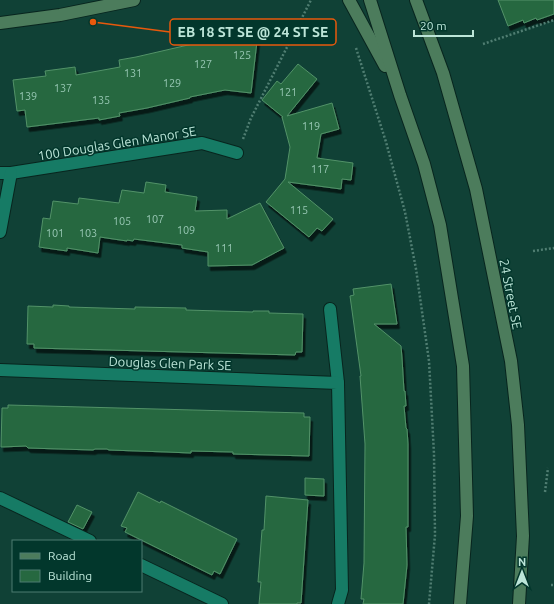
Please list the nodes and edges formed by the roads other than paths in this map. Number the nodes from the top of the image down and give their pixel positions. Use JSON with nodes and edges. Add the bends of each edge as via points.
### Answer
{"nodes":[{"id":1,"x":134,"y":0,"type":"edge"},
{"id":2,"x":349,"y":0,"type":"edge"},
{"id":3,"x":370,"y":0,"type":"edge"},
{"id":4,"x":416,"y":0,"type":"edge"},
{"id":5,"x":423,"y":0,"type":"edge"},
{"id":6,"x":422,"y":18,"type":"junction"},
{"id":7,"x":0,"y":23,"type":"edge"},
{"id":8,"x":400,"y":95,"type":"junction"},
{"id":9,"x":237,"y":153,"type":"road end"},
{"id":10,"x":5,"y":173,"type":"edge"},
{"id":11,"x":0,"y":232,"type":"edge"},
{"id":12,"x":330,"y":309,"type":"dead end"},
{"id":13,"x":0,"y":370,"type":"edge"},
{"id":14,"x":338,"y":383,"type":"junction"},
{"id":15,"x":0,"y":498,"type":"edge"},
{"id":16,"x":88,"y":540,"type":"edge"},
{"id":17,"x":142,"y":565,"type":"edge"},
{"id":18,"x":222,"y":604,"type":"edge"},
{"id":19,"x":338,"y":604,"type":"edge"},
{"id":20,"x":460,"y":604,"type":"edge"},
{"id":21,"x":519,"y":604,"type":"edge"}],
"edges":[{"from":1,"to":7,"type":"main road","via":[[60,15]]},
{"from":2,"to":8,"type":"main road"},
{"from":3,"to":8,"type":"main road"},
{"from":4,"to":6,"type":"main road","name":"24 Street SE"},
{"from":5,"to":6,"type":"main road"},
{"from":6,"to":21,"type":"main road","name":"24 Street SE","via":[[443,73],[476,189],[511,361],[518,426],[523,536]]},
{"from":8,"to":20,"type":"main road","via":[[424,164],[440,225],[462,366],[467,516]]},
{"from":9,"to":10,"type":"street","name":"100 Douglas Glen Manor SE","via":[[202,143]]},
{"from":10,"to":11,"type":"street"},
{"from":12,"to":14,"type":"street"},
{"from":13,"to":14,"type":"street","name":"Douglas Glen Park SE"},
{"from":14,"to":19,"type":"street","via":[[342,590]]},
{"from":15,"to":16,"type":"street"},
{"from":17,"to":18,"type":"street"}]}
